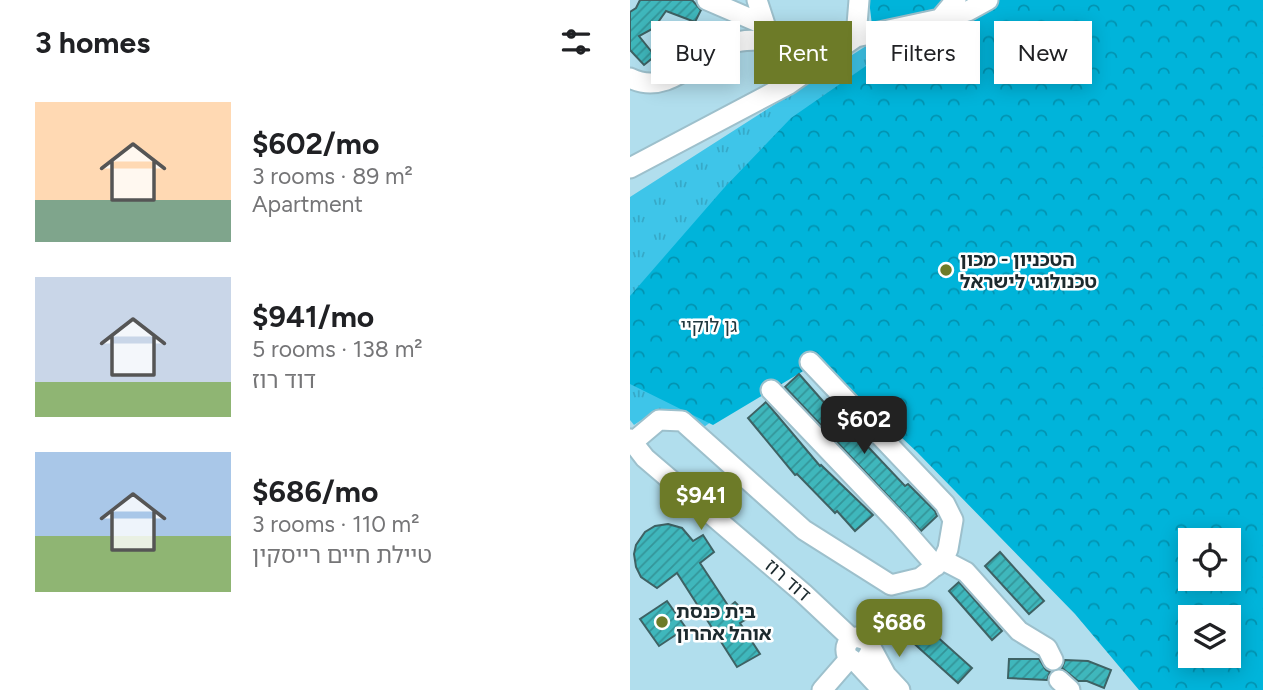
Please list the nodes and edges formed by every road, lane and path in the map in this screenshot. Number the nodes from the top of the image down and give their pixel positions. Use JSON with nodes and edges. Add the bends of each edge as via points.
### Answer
{"nodes":[{"id":1,"x":707,"y":0,"type":"edge"},
{"id":2,"x":757,"y":0,"type":"edge"},
{"id":3,"x":859,"y":0,"type":"edge"},
{"id":4,"x":956,"y":0,"type":"edge"},
{"id":5,"x":988,"y":0,"type":"edge"},
{"id":6,"x":940,"y":19,"type":"junction"},
{"id":7,"x":763,"y":21,"type":"edge"},
{"id":8,"x":754,"y":26,"type":"edge"},
{"id":9,"x":754,"y":37,"type":"edge"},
{"id":10,"x":856,"y":37,"type":"junction"},
{"id":11,"x":852,"y":40,"type":"edge"},
{"id":12,"x":630,"y":78,"type":"edge"},
{"id":13,"x":789,"y":84,"type":"edge"},
{"id":14,"x":630,"y":167,"type":"edge"},
{"id":15,"x":810,"y":362,"type":"dead end"},
{"id":16,"x":771,"y":390,"type":"dead end"},
{"id":17,"x":631,"y":440,"type":"edge"},
{"id":18,"x":939,"y":563,"type":"junction"},
{"id":19,"x":859,"y":658,"type":"junction"},
{"id":20,"x":1053,"y":660,"type":"dead end"},
{"id":21,"x":822,"y":690,"type":"edge"},
{"id":22,"x":882,"y":690,"type":"edge"},
{"id":23,"x":900,"y":690,"type":"edge"}],
"edges":[{"from":1,"to":8,"type":"street"},
{"from":2,"to":7,"type":"street"},
{"from":3,"to":10,"type":"street"},
{"from":4,"to":6,"type":"street"},
{"from":5,"to":6,"type":"street"},
{"from":6,"to":10,"type":"street"},
{"from":9,"to":12,"type":"street","via":[[735,42],[672,78],[655,83]]},
{"from":10,"to":11,"type":"street"},
{"from":13,"to":14,"type":"street"},
{"from":15,"to":18,"type":"street","via":[[945,504],[954,520],[948,549]]},
{"from":16,"to":18,"type":"street"},
{"from":17,"to":18,"type":"street","via":[[659,420],[682,421],[804,530],[891,585],[920,578]]},
{"from":17,"to":19,"type":"street","name":"דוד רוז","via":[[645,458],[852,639],[867,640]]},
{"from":18,"to":20,"type":"street","via":[[966,572],[1019,631],[1046,648]]},
{"from":19,"to":21,"type":"street"},
{"from":19,"to":22,"type":"street"},
{"from":19,"to":23,"type":"street"}]}
